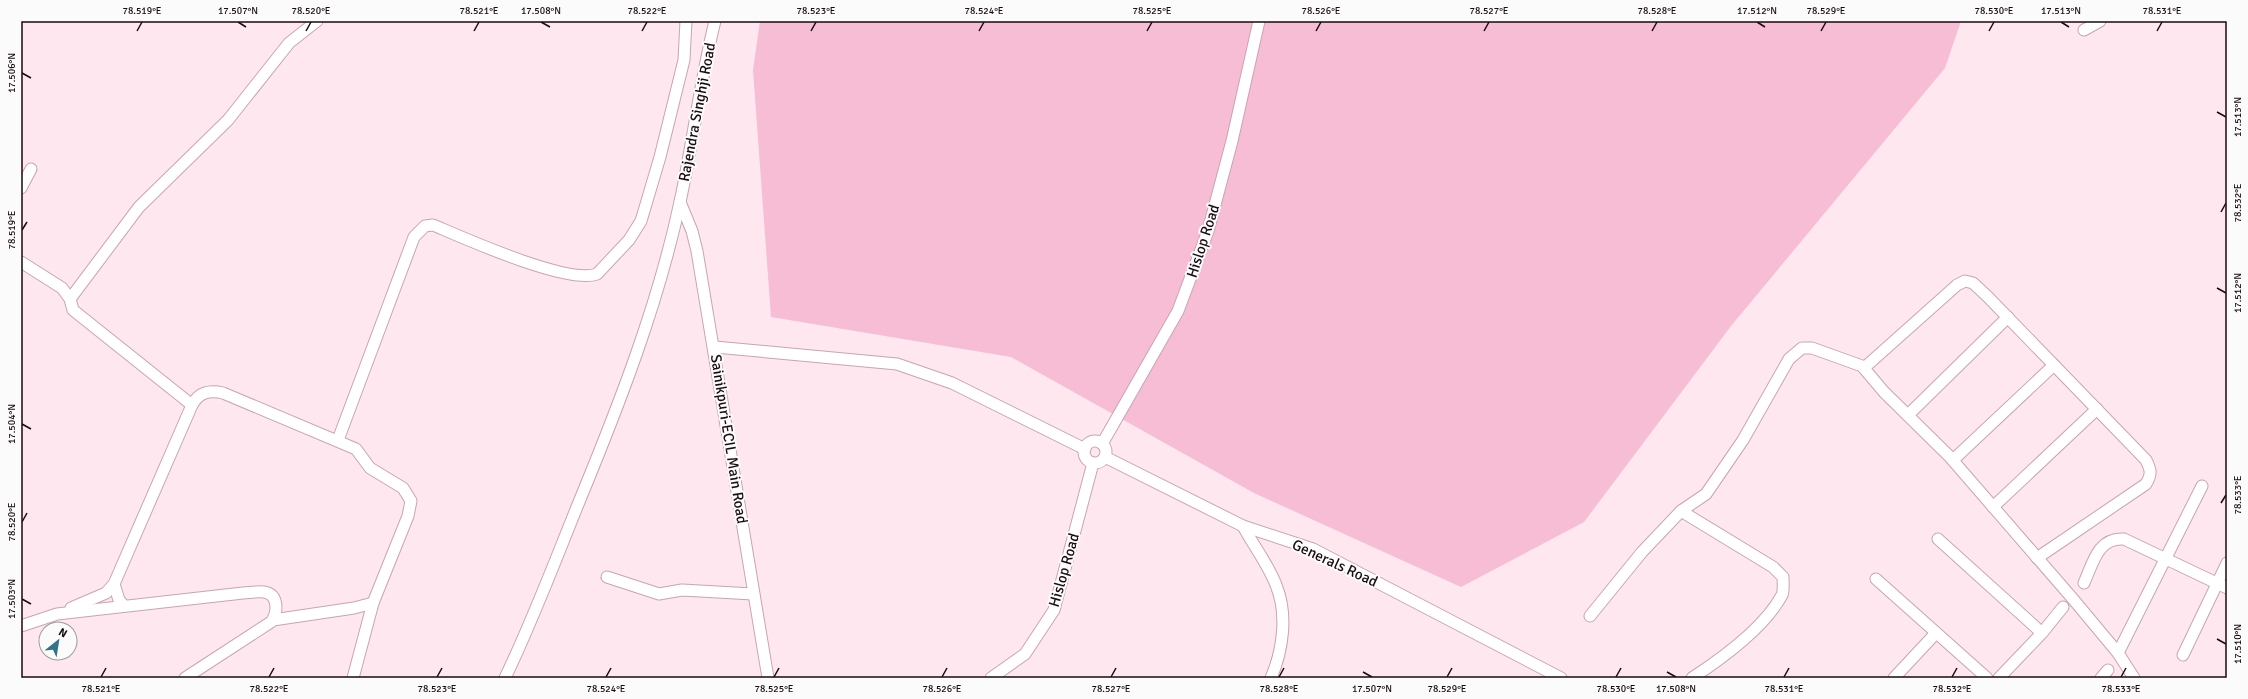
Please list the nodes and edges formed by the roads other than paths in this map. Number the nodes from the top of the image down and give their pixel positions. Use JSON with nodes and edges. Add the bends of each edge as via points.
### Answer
{"nodes":[{"id":1,"x":317,"y":21,"type":"edge"},
{"id":2,"x":686,"y":21,"type":"edge"},
{"id":3,"x":715,"y":21,"type":"edge"},
{"id":4,"x":1259,"y":21,"type":"edge"},
{"id":5,"x":2100,"y":21,"type":"edge"},
{"id":6,"x":2084,"y":30,"type":"dead end"},
{"id":7,"x":31,"y":169,"type":"dead end"},
{"id":8,"x":21,"y":188,"type":"edge"},
{"id":9,"x":680,"y":202,"type":"junction"},
{"id":10,"x":21,"y":262,"type":"edge"},
{"id":11,"x":70,"y":299,"type":"junction"},
{"id":12,"x":2008,"y":317,"type":"junction"},
{"id":13,"x":715,"y":347,"type":"junction"},
{"id":14,"x":2054,"y":365,"type":"junction"},
{"id":15,"x":1864,"y":368,"type":"junction"},
{"id":16,"x":192,"y":405,"type":"junction"},
{"id":17,"x":2097,"y":409,"type":"junction"},
{"id":18,"x":1908,"y":415,"type":"junction"},
{"id":19,"x":338,"y":440,"type":"junction"},
{"id":20,"x":1102,"y":444,"type":"junction"},
{"id":21,"x":1085,"y":449,"type":"junction"},
{"id":22,"x":1105,"y":457,"type":"junction"},
{"id":23,"x":1953,"y":460,"type":"junction"},
{"id":24,"x":1093,"y":462,"type":"junction"},
{"id":25,"x":2202,"y":486,"type":"dead end"},
{"id":26,"x":1993,"y":507,"type":"junction"},
{"id":27,"x":1681,"y":511,"type":"junction"},
{"id":28,"x":1243,"y":526,"type":"junction"},
{"id":29,"x":1938,"y":539,"type":"dead end"},
{"id":30,"x":2037,"y":558,"type":"junction"},
{"id":31,"x":2166,"y":559,"type":"junction"},
{"id":32,"x":2227,"y":563,"type":"edge"},
{"id":33,"x":607,"y":577,"type":"dead end"},
{"id":34,"x":1876,"y":579,"type":"dead end"},
{"id":35,"x":2084,"y":583,"type":"dead end"},
{"id":36,"x":114,"y":584,"type":"junction"},
{"id":37,"x":2222,"y":585,"type":"edge"},
{"id":38,"x":753,"y":594,"type":"junction"},
{"id":39,"x":373,"y":603,"type":"junction"},
{"id":40,"x":124,"y":606,"type":"junction"},
{"id":41,"x":2063,"y":606,"type":"dead end"},
{"id":42,"x":57,"y":614,"type":"junction"},
{"id":43,"x":1590,"y":616,"type":"dead end"},
{"id":44,"x":273,"y":620,"type":"junction"},
{"id":45,"x":21,"y":626,"type":"edge"},
{"id":46,"x":1936,"y":633,"type":"junction"},
{"id":47,"x":2042,"y":633,"type":"junction"},
{"id":48,"x":2118,"y":653,"type":"junction"},
{"id":49,"x":2183,"y":655,"type":"dead end"},
{"id":50,"x":184,"y":678,"type":"edge"},
{"id":51,"x":352,"y":678,"type":"edge"},
{"id":52,"x":505,"y":678,"type":"edge"},
{"id":53,"x":768,"y":678,"type":"edge"},
{"id":54,"x":991,"y":678,"type":"edge"},
{"id":55,"x":1271,"y":678,"type":"edge"},
{"id":56,"x":1561,"y":678,"type":"edge"},
{"id":57,"x":1692,"y":678,"type":"edge"},
{"id":58,"x":1894,"y":678,"type":"edge"},
{"id":59,"x":1988,"y":678,"type":"edge"},
{"id":60,"x":1999,"y":678,"type":"edge"},
{"id":61,"x":2134,"y":678,"type":"edge"}],
"edges":[{"from":1,"to":11,"type":"street","via":[[289,43],[228,120],[138,207]]},
{"from":2,"to":19,"type":"street","via":[[684,60],[660,157],[641,221],[629,240],[597,274],[590,277],[529,263],[433,225],[425,226],[414,237]]},
{"from":3,"to":9,"type":"street","name":"Rajendra Singhji Road"},
{"from":4,"to":20,"type":"street","name":"Hislop Road","via":[[1208,231],[1178,311]]},
{"from":5,"to":6,"type":"street"},
{"from":7,"to":8,"type":"street"},
{"from":9,"to":13,"type":"street","name":"Sainikpuri-ECIL Main Road","via":[[698,251]]},
{"from":9,"to":52,"type":"street","name":"Rajendra Singhji Road","via":[[647,318],[598,458]]},
{"from":10,"to":11,"type":"street","via":[[59,286]]},
{"from":11,"to":16,"type":"street","via":[[73,310],[78,315]]},
{"from":12,"to":14,"type":"street"},
{"from":12,"to":15,"type":"street","via":[[1973,283],[1965,281],[1957,285]]},
{"from":12,"to":18,"type":"street"},
{"from":13,"to":21,"type":"street","via":[[897,364],[952,383]]},
{"from":13,"to":38,"type":"street","name":"Sainikpuri-ECIL Main Road"},
{"from":14,"to":17,"type":"street"},
{"from":14,"to":23,"type":"street"},
{"from":15,"to":18,"type":"street"},
{"from":15,"to":27,"type":"street","via":[[1852,361],[1812,348],[1802,348],[1794,354],[1772,386],[1743,440],[1706,494]]},
{"from":16,"to":19,"type":"street","via":[[196,398],[206,392],[223,393]]},
{"from":16,"to":36,"type":"street"},
{"from":17,"to":26,"type":"street"},
{"from":17,"to":30,"type":"street","via":[[2146,460],[2151,469],[2151,476],[2146,484]]},
{"from":18,"to":23,"type":"street"},
{"from":19,"to":39,"type":"street","via":[[356,449],[370,468],[403,488],[411,501],[396,549]]},
{"from":20,"to":21,"type":"street","via":[[1092,442]]},
{"from":20,"to":22,"type":"street","via":[[1106,450]]},
{"from":21,"to":24,"type":"street","via":[[1086,458]]},
{"from":22,"to":24,"type":"street","via":[[1100,462]]},
{"from":22,"to":28,"type":"street","name":"Generals Road"},
{"from":23,"to":26,"type":"street"},
{"from":24,"to":54,"type":"street","name":"Hislop Road","via":[[1054,610],[1026,654]]},
{"from":25,"to":31,"type":"street"},
{"from":26,"to":30,"type":"street"},
{"from":27,"to":43,"type":"street","via":[[1642,552]]},
{"from":27,"to":57,"type":"street","via":[[1773,567],[1783,577],[1783,594],[1760,622],[1722,658]]},
{"from":28,"to":55,"type":"street","via":[[1269,571],[1281,600],[1281,642],[1277,664]]},
{"from":28,"to":56,"type":"street","name":"Generals Road","via":[[1313,549]]},
{"from":29,"to":47,"type":"street"},
{"from":30,"to":48,"type":"street"},
{"from":31,"to":35,"type":"street","via":[[2124,539],[2113,538],[2102,546]]},
{"from":31,"to":37,"type":"street"},
{"from":31,"to":48,"type":"street"},
{"from":32,"to":37,"type":"street"},
{"from":33,"to":38,"type":"street","via":[[660,594],[682,590]]},
{"from":34,"to":46,"type":"street"},
{"from":36,"to":40,"type":"street","via":[[119,600]]},
{"from":36,"to":42,"type":"street","via":[[106,593],[95,599]]},
{"from":37,"to":49,"type":"street"},
{"from":38,"to":53,"type":"street","name":"Sainikpuri-ECIL Main Road"},
{"from":39,"to":44,"type":"street"},
{"from":39,"to":51,"type":"street"},
{"from":40,"to":42,"type":"street"},
{"from":40,"to":44,"type":"street","via":[[267,592],[274,597],[276,603]]},
{"from":41,"to":47,"type":"street"},
{"from":42,"to":45,"type":"street"},
{"from":44,"to":50,"type":"street","via":[[251,637]]},
{"from":46,"to":58,"type":"street"},
{"from":46,"to":59,"type":"street"},
{"from":47,"to":60,"type":"street"},
{"from":48,"to":61,"type":"street"}]}
